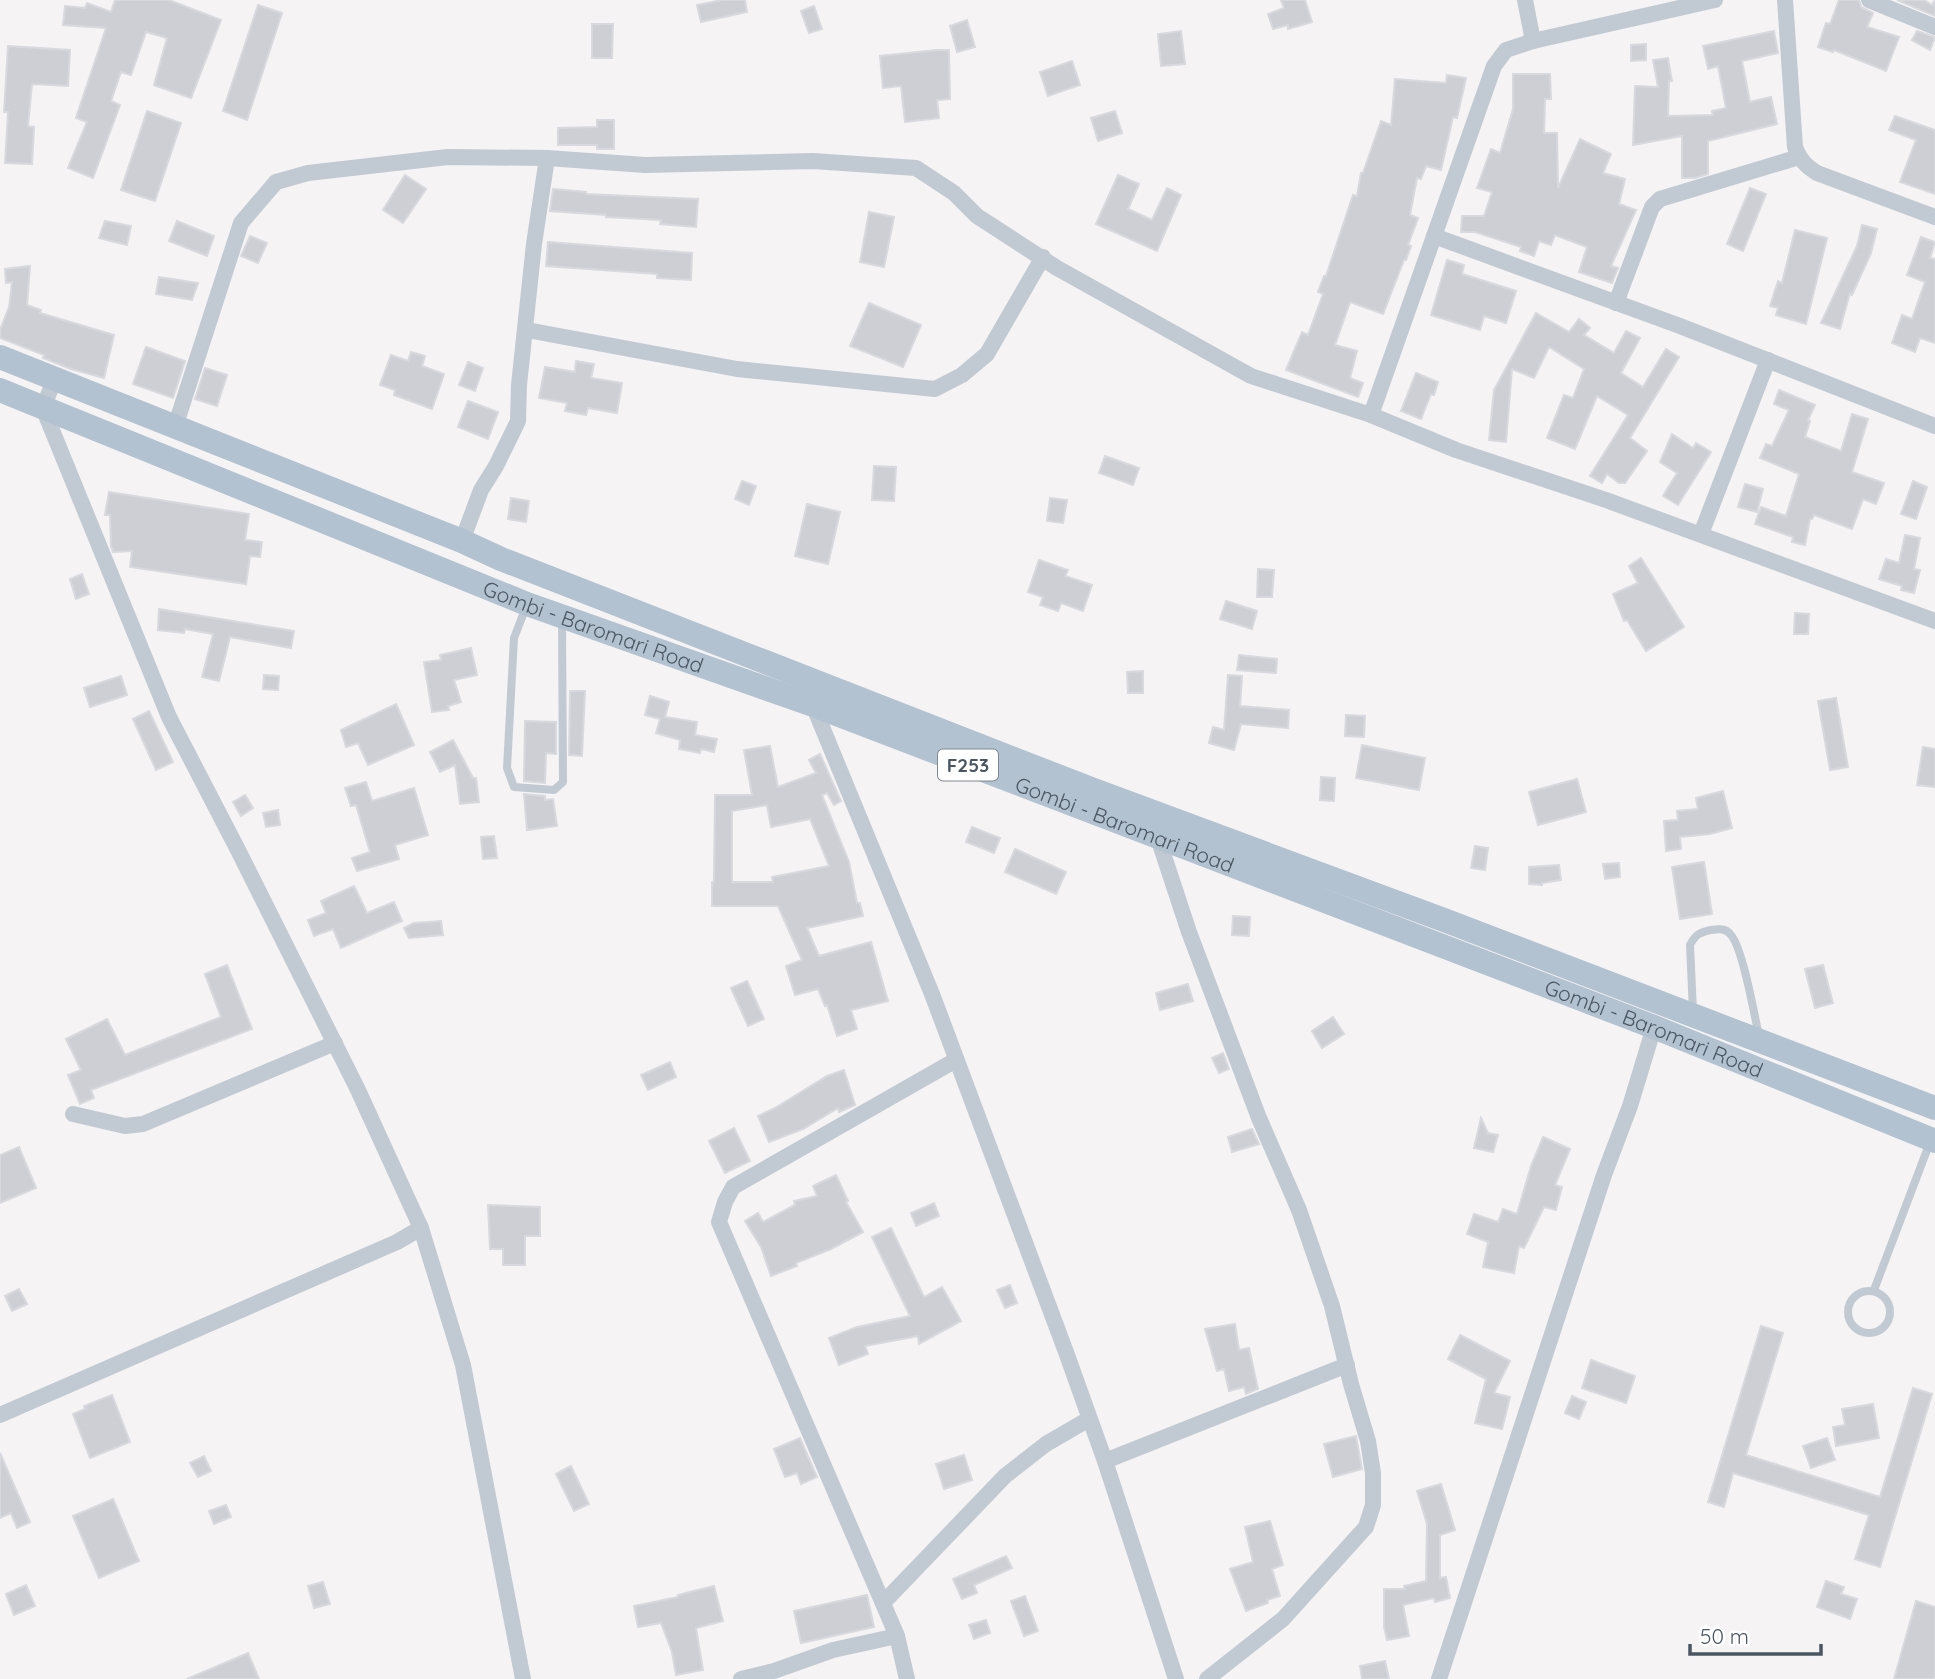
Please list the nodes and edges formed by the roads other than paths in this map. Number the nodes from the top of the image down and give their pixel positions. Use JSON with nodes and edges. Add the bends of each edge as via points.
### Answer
{"nodes":[{"id":1,"x":1525,"y":0,"type":"edge"},
{"id":2,"x":1715,"y":0,"type":"edge"},
{"id":3,"x":1785,"y":0,"type":"edge"},
{"id":4,"x":1869,"y":0,"type":"edge"},
{"id":5,"x":1935,"y":27,"type":"edge"},
{"id":6,"x":1534,"y":41,"type":"junction"},
{"id":7,"x":1799,"y":157,"type":"junction"},
{"id":8,"x":547,"y":158,"type":"junction"},
{"id":9,"x":1935,"y":217,"type":"edge"},
{"id":10,"x":1434,"y":236,"type":"junction"},
{"id":11,"x":1043,"y":257,"type":"junction"},
{"id":12,"x":1616,"y":303,"type":"junction"},
{"id":13,"x":527,"y":330,"type":"junction"},
{"id":14,"x":0,"y":357,"type":"edge"},
{"id":15,"x":1768,"y":360,"type":"junction"},
{"id":16,"x":55,"y":378,"type":"junction"},
{"id":17,"x":0,"y":390,"type":"edge"},
{"id":18,"x":43,"y":408,"type":"junction"},
{"id":19,"x":1371,"y":415,"type":"junction"},
{"id":20,"x":1935,"y":426,"type":"edge"},
{"id":21,"x":175,"y":427,"type":"junction"},
{"id":22,"x":1701,"y":534,"type":"junction"},
{"id":23,"x":462,"y":541,"type":"junction"},
{"id":24,"x":527,"y":604,"type":"junction"},
{"id":25,"x":562,"y":615,"type":"junction"},
{"id":26,"x":1935,"y":621,"type":"edge"},
{"id":27,"x":813,"y":705,"type":"junction"},
{"id":28,"x":1087,"y":799,"type":"junction"},
{"id":29,"x":1158,"y":838,"type":"junction"},
{"id":30,"x":1693,"y":1014,"type":"junction"},
{"id":31,"x":1654,"y":1027,"type":"junction"},
{"id":32,"x":1760,"y":1040,"type":"junction"},
{"id":33,"x":335,"y":1042,"type":"junction"},
{"id":34,"x":956,"y":1060,"type":"junction"},
{"id":35,"x":1935,"y":1108,"type":"edge"},
{"id":36,"x":73,"y":1114,"type":"dead end"},
{"id":37,"x":1933,"y":1140,"type":"edge"},
{"id":38,"x":421,"y":1228,"type":"junction"},
{"id":39,"x":1874,"y":1290,"type":"junction"},
{"id":40,"x":1347,"y":1365,"type":"junction"},
{"id":41,"x":0,"y":1415,"type":"edge"},
{"id":42,"x":1089,"y":1419,"type":"junction"},
{"id":43,"x":1105,"y":1461,"type":"junction"},
{"id":44,"x":883,"y":1603,"type":"junction"},
{"id":45,"x":897,"y":1636,"type":"junction"},
{"id":46,"x":523,"y":1679,"type":"edge"},
{"id":47,"x":741,"y":1679,"type":"edge"},
{"id":48,"x":907,"y":1679,"type":"edge"},
{"id":49,"x":1176,"y":1679,"type":"edge"},
{"id":50,"x":1207,"y":1679,"type":"edge"},
{"id":51,"x":1439,"y":1679,"type":"edge"}],
"edges":[{"from":1,"to":6,"type":"street"},
{"from":2,"to":6,"type":"street"},
{"from":3,"to":7,"type":"street"},
{"from":4,"to":5,"type":"street"},
{"from":6,"to":10,"type":"street","via":[[1506,50],[1494,66]]},
{"from":7,"to":9,"type":"street","via":[[1817,173]]},
{"from":7,"to":12,"type":"street","via":[[1660,199],[1652,207]]},
{"from":8,"to":11,"type":"street","via":[[645,165],[813,161],[916,168],[954,192],[977,216]]},
{"from":8,"to":13,"type":"street"},
{"from":8,"to":21,"type":"street","via":[[448,157],[308,173],[276,182],[241,223]]},
{"from":10,"to":12,"type":"street"},
{"from":10,"to":19,"type":"street"},
{"from":11,"to":13,"type":"street","via":[[987,354],[935,389],[737,369]]},
{"from":11,"to":19,"type":"street","via":[[1251,376]]},
{"from":12,"to":15,"type":"street"},
{"from":13,"to":23,"type":"street","via":[[519,421],[481,490]]},
{"from":14,"to":16,"type":"main road","name":"Gombi - Baromari Road","number":"F253"},
{"from":15,"to":20,"type":"street"},
{"from":15,"to":22,"type":"street"},
{"from":16,"to":18,"type":"street"},
{"from":16,"to":21,"type":"main road","name":"Gombi - Baromari Road","number":"F253"},
{"from":17,"to":18,"type":"main road","name":"Gombi - Baromari Road","number":"F253"},
{"from":18,"to":24,"type":"main road","name":"Gombi - Baromari Road","number":"F253"},
{"from":18,"to":33,"type":"street","via":[[169,717]]},
{"from":19,"to":22,"type":"street","via":[[1455,450]]},
{"from":21,"to":23,"type":"main road","name":"Gombi - Baromari Road","number":"F253"},
{"from":22,"to":26,"type":"street"},
{"from":23,"to":28,"type":"main road","name":"Gombi - Baromari Road","number":"F253"},
{"from":24,"to":25,"type":"main road","name":"Gombi - Baromari Road","number":"F253"},
{"from":24,"to":25,"type":"lane","via":[[514,638],[508,768],[514,787],[554,790],[563,782]]},
{"from":25,"to":27,"type":"main road","name":"Gombi - Baromari Road","number":"F253"},
{"from":27,"to":28,"type":"main road","name":"Gombi - Baromari Road","number":"F253"},
{"from":27,"to":34,"type":"street"},
{"from":28,"to":29,"type":"main road","name":"Gombi - Baromari Road","number":"F253"},
{"from":28,"to":30,"type":"main road","name":"Gombi - Baromari Road","number":"F253"},
{"from":29,"to":31,"type":"main road","name":"Gombi - Baromari Road","number":"F253"},
{"from":29,"to":40,"type":"street","via":[[1259,1118],[1299,1210]]},
{"from":30,"to":32,"type":"main road","name":"Gombi - Baromari Road","number":"F253"},
{"from":30,"to":32,"type":"lane","via":[[1690,945],[1702,932],[1722,929],[1730,933],[1738,949]]},
{"from":31,"to":37,"type":"main road","name":"Gombi - Baromari Road","number":"F253"},
{"from":31,"to":51,"type":"street"},
{"from":32,"to":35,"type":"main road","name":"Gombi - Baromari Road","number":"F253"},
{"from":33,"to":36,"type":"street","via":[[143,1124],[125,1126]]},
{"from":33,"to":38,"type":"street"},
{"from":34,"to":42,"type":"street"},
{"from":34,"to":44,"type":"street","via":[[733,1187],[719,1222]]},
{"from":37,"to":39,"type":"lane"},
{"from":38,"to":41,"type":"street"},
{"from":38,"to":46,"type":"street","via":[[463,1365]]},
{"from":39,"to":39,"type":"lane","via":[[1860,1293],[1849,1304],[1849,1318],[1858,1330],[1872,1334],[1886,1326],[1891,1313],[1887,1299]]},
{"from":40,"to":43,"type":"street"},
{"from":40,"to":50,"type":"street","via":[[1373,1473],[1373,1505],[1366,1527],[1283,1619]]},
{"from":42,"to":43,"type":"street"},
{"from":42,"to":44,"type":"street","via":[[1005,1476]]},
{"from":43,"to":49,"type":"street"},
{"from":44,"to":45,"type":"street"},
{"from":45,"to":47,"type":"street","via":[[833,1650]]},
{"from":45,"to":48,"type":"street"}]}
